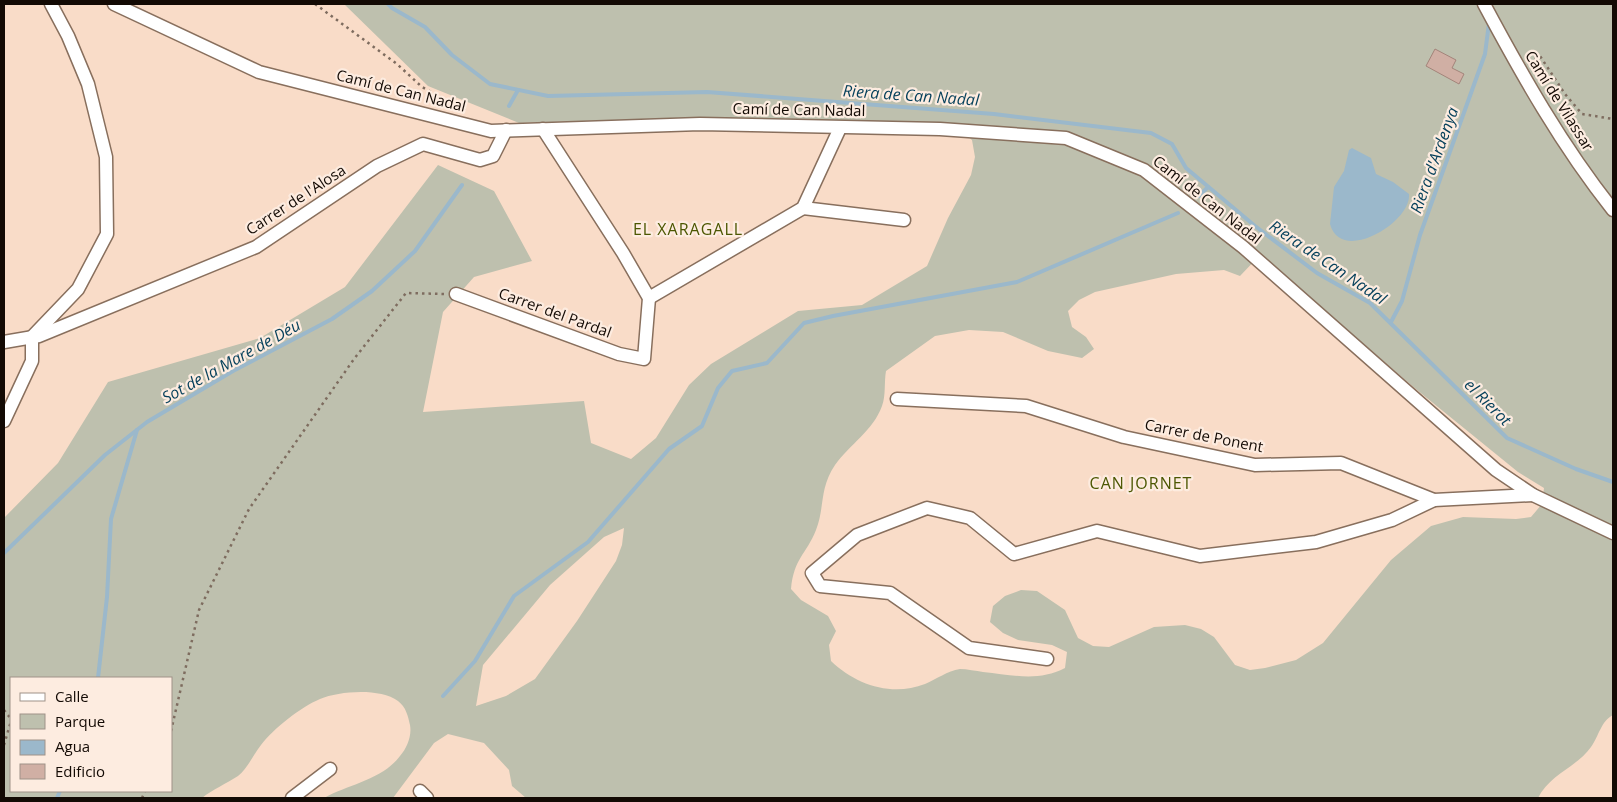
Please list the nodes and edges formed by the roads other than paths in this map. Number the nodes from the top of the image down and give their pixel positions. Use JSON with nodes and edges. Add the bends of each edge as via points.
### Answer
{"nodes":[{"id":1,"x":51,"y":4,"type":"edge"},
{"id":2,"x":114,"y":4,"type":"edge"},
{"id":3,"x":1484,"y":4,"type":"edge"},
{"id":4,"x":840,"y":128,"type":"junction"},
{"id":5,"x":543,"y":129,"type":"junction"},
{"id":6,"x":506,"y":130,"type":"junction"},
{"id":7,"x":803,"y":208,"type":"junction"},
{"id":8,"x":1613,"y":210,"type":"edge"},
{"id":9,"x":904,"y":220,"type":"dead end"},
{"id":10,"x":456,"y":294,"type":"road end"},
{"id":11,"x":649,"y":298,"type":"junction"},
{"id":12,"x":32,"y":338,"type":"junction"},
{"id":13,"x":4,"y":342,"type":"edge"},
{"id":14,"x":897,"y":398,"type":"dead end"},
{"id":15,"x":4,"y":421,"type":"edge"},
{"id":16,"x":1533,"y":495,"type":"junction"},
{"id":17,"x":1434,"y":500,"type":"junction"},
{"id":18,"x":1613,"y":533,"type":"edge"},
{"id":19,"x":1047,"y":659,"type":"dead end"},
{"id":20,"x":330,"y":768,"type":"dead end"},
{"id":21,"x":292,"y":798,"type":"edge"}],
"edges":[{"from":1,"to":12,"type":"street","via":[[68,36],[90,93],[106,157],[107,234],[78,289]]},
{"from":2,"to":6,"type":"street","name":"Camí de Can Nadal","via":[[258,72],[491,131]]},
{"from":3,"to":8,"type":"street","name":"Camí de Vilassar","via":[[1518,69],[1565,145]]},
{"from":4,"to":5,"type":"street","name":"Camí de Can Nadal","via":[[700,124]]},
{"from":4,"to":7,"type":"street"},
{"from":4,"to":16,"type":"street","name":"Camí de Can Nadal","via":[[940,129],[1066,138],[1144,170],[1243,247],[1496,470]]},
{"from":5,"to":6,"type":"street","name":"Camí de Can Nadal"},
{"from":5,"to":11,"type":"street","via":[[624,253]]},
{"from":6,"to":12,"type":"street","name":"Carrer de l'Alosa","via":[[493,156],[480,160],[423,144],[377,166],[256,247]]},
{"from":7,"to":9,"type":"street"},
{"from":7,"to":11,"type":"street"},
{"from":10,"to":11,"type":"street","name":"Carrer del Pardal","via":[[619,354],[644,359]]},
{"from":12,"to":13,"type":"street","name":"Carrer de l'Alosa"},
{"from":12,"to":15,"type":"street","via":[[32,361]]},
{"from":14,"to":17,"type":"street","name":"Carrer de Ponent","via":[[1026,406],[1124,437],[1255,466],[1341,463]]},
{"from":16,"to":17,"type":"street","name":"Carrer de Ponent"},
{"from":16,"to":18,"type":"street","name":"Camí de Can Nadal"},
{"from":17,"to":19,"type":"street","via":[[1392,520],[1316,542],[1200,556],[1097,531],[1014,554],[970,518],[927,508],[857,536],[812,573],[820,586],[890,593],[968,648]]},
{"from":20,"to":21,"type":"street"}]}
